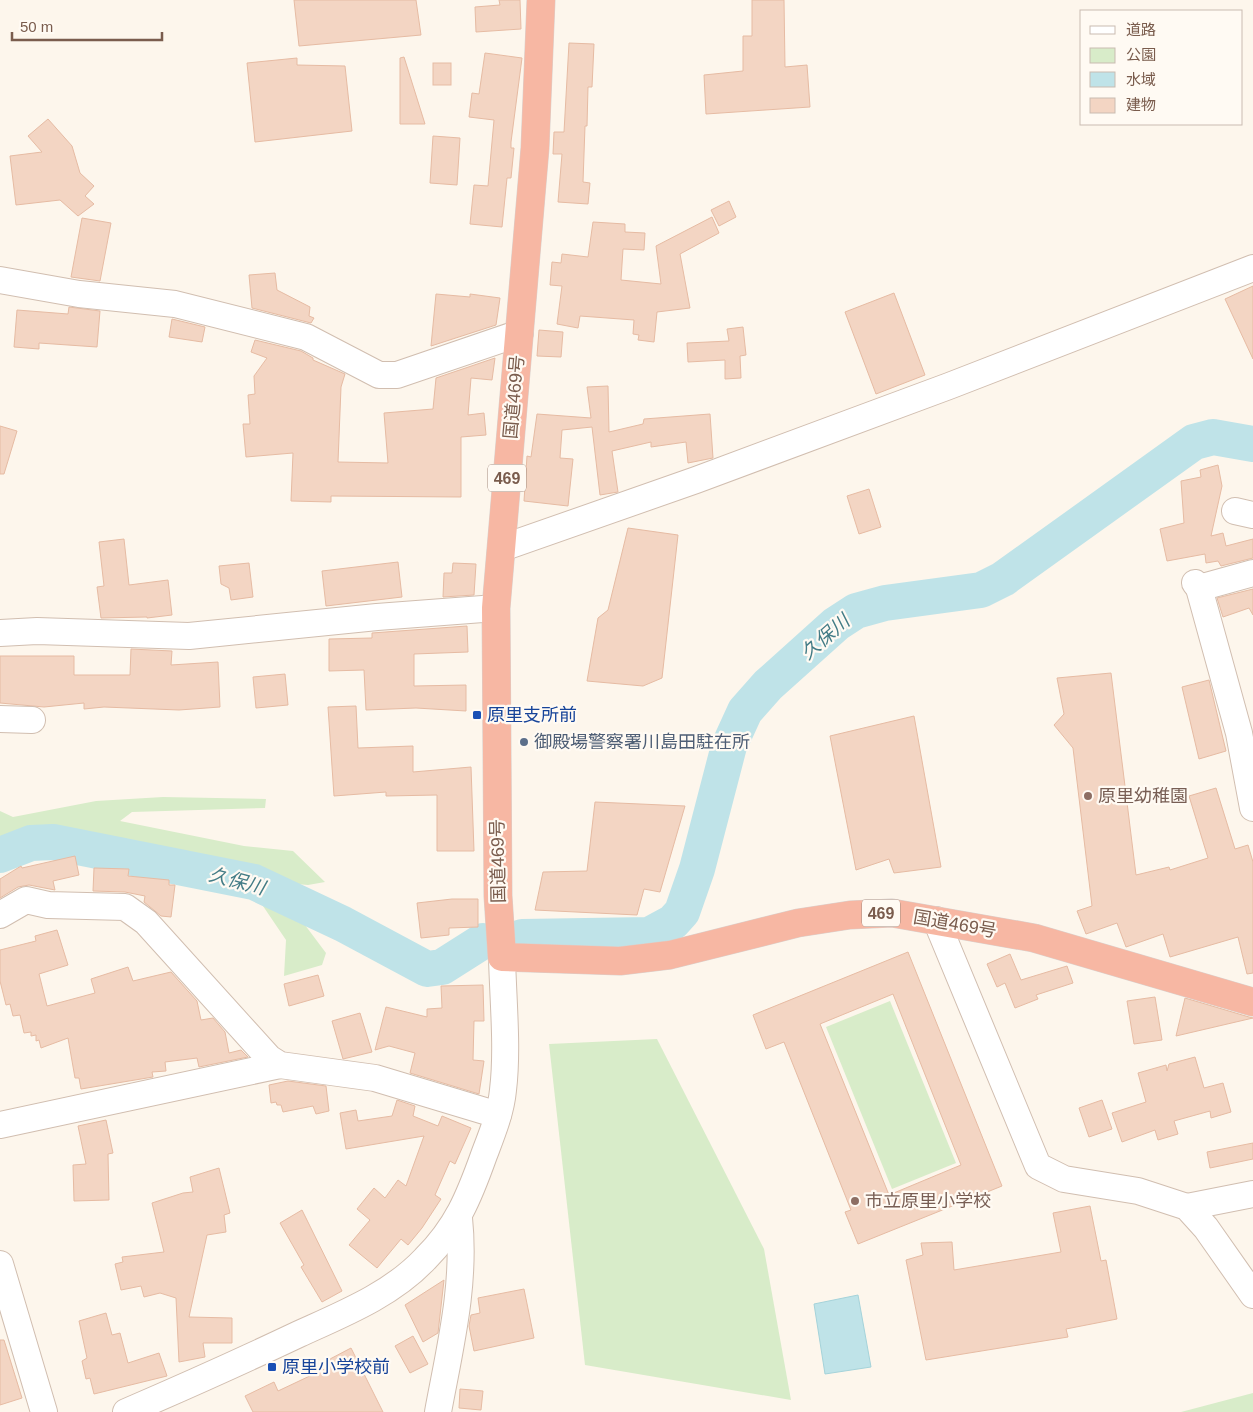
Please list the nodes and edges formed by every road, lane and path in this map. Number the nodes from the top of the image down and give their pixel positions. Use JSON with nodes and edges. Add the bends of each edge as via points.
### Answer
{"nodes":[{"id":1,"x":541,"y":0,"type":"edge"},
{"id":2,"x":1253,"y":268,"type":"edge"},
{"id":3,"x":0,"y":280,"type":"edge"},
{"id":4,"x":520,"y":333,"type":"junction"},
{"id":5,"x":502,"y":548,"type":"junction"},
{"id":6,"x":1253,"y":573,"type":"edge"},
{"id":7,"x":496,"y":608,"type":"junction"},
{"id":8,"x":0,"y":633,"type":"edge"},
{"id":9,"x":0,"y":719,"type":"edge"},
{"id":10,"x":32,"y":720,"type":"dead end"},
{"id":11,"x":1246,"y":734,"type":"edge"},
{"id":12,"x":1253,"y":808,"type":"edge"},
{"id":13,"x":0,"y":915,"type":"edge"},
{"id":14,"x":936,"y":920,"type":"junction"},
{"id":15,"x":502,"y":957,"type":"junction"},
{"id":16,"x":1253,"y":1002,"type":"edge"},
{"id":17,"x":280,"y":1065,"type":"junction"},
{"id":18,"x":498,"y":1115,"type":"junction"},
{"id":19,"x":0,"y":1125,"type":"edge"},
{"id":20,"x":1253,"y":1194,"type":"edge"},
{"id":21,"x":1187,"y":1207,"type":"junction"},
{"id":22,"x":459,"y":1218,"type":"junction"},
{"id":23,"x":0,"y":1264,"type":"edge"},
{"id":24,"x":1253,"y":1295,"type":"edge"},
{"id":25,"x":44,"y":1412,"type":"edge"},
{"id":26,"x":126,"y":1412,"type":"edge"},
{"id":27,"x":438,"y":1412,"type":"edge"}],
"edges":[{"from":1,"to":4,"type":"highway","name":"国道469号","number":"469","via":[[535,148]]},
{"from":2,"to":5,"type":"street","via":[[913,400]]},
{"from":3,"to":4,"type":"street","via":[[79,294],[175,304],[306,337],[379,375],[397,375]]},
{"from":4,"to":5,"type":"highway","name":"国道469号","number":"469"},
{"from":5,"to":7,"type":"highway","name":"国道469号","number":"469"},
{"from":6,"to":11,"type":"street","via":[[1197,585]]},
{"from":7,"to":8,"type":"street","via":[[189,636],[37,631]]},
{"from":7,"to":15,"type":"highway","name":"国道469号","number":"469","via":[[498,896]]},
{"from":9,"to":10,"type":"street"},
{"from":11,"to":12,"type":"street"},
{"from":13,"to":17,"type":"street","via":[[26,900],[48,906],[125,907],[146,922],[269,1058]]},
{"from":14,"to":15,"type":"highway","name":"国道469号","number":"469","via":[[892,913],[850,915],[798,923],[670,955],[620,961]]},
{"from":14,"to":16,"type":"highway","name":"国道469号","number":"469","via":[[1034,938]]},
{"from":14,"to":21,"type":"street","via":[[1038,1166],[1064,1179],[1138,1191]]},
{"from":15,"to":18,"type":"street","via":[[505,1068]]},
{"from":17,"to":18,"type":"street","via":[[375,1078]]},
{"from":17,"to":19,"type":"street"},
{"from":18,"to":22,"type":"street"},
{"from":20,"to":21,"type":"street"},
{"from":21,"to":24,"type":"street","via":[[1206,1228]]},
{"from":22,"to":26,"type":"street","via":[[424,1260],[398,1284],[338,1316]]},
{"from":22,"to":27,"type":"street","via":[[462,1251],[460,1294]]},
{"from":23,"to":25,"type":"street"}]}
